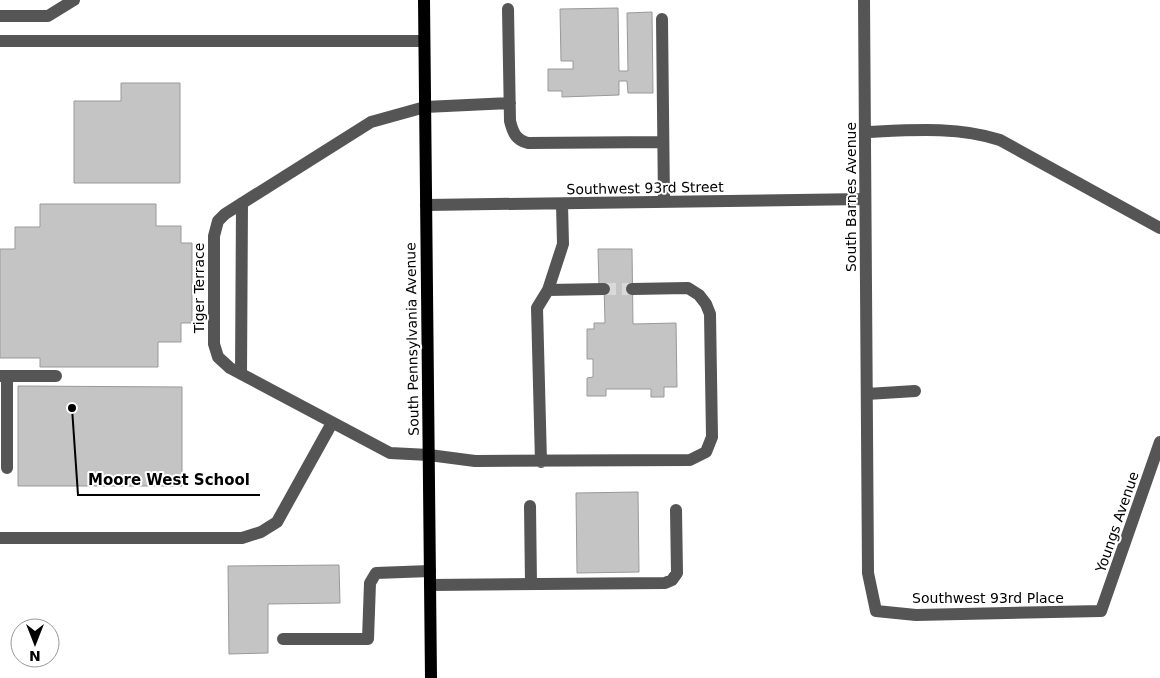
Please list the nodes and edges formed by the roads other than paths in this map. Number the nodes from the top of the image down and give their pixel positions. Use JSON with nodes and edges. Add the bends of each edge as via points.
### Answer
{"nodes":[{"id":1,"x":74,"y":0,"type":"edge"},
{"id":2,"x":424,"y":0,"type":"edge"},
{"id":3,"x":864,"y":0,"type":"edge"},
{"id":4,"x":508,"y":9,"type":"dead end"},
{"id":5,"x":0,"y":16,"type":"edge"},
{"id":6,"x":662,"y":18,"type":"dead end"},
{"id":7,"x":0,"y":41,"type":"edge"},
{"id":8,"x":424,"y":41,"type":"junction"},
{"id":9,"x":510,"y":103,"type":"junction"},
{"id":10,"x":425,"y":107,"type":"junction"},
{"id":11,"x":866,"y":132,"type":"junction"},
{"id":12,"x":663,"y":142,"type":"junction"},
{"id":13,"x":865,"y":199,"type":"junction"},
{"id":14,"x":664,"y":202,"type":"junction"},
{"id":15,"x":242,"y":203,"type":"junction"},
{"id":16,"x":562,"y":204,"type":"junction"},
{"id":17,"x":426,"y":205,"type":"junction"},
{"id":18,"x":1160,"y":228,"type":"edge"},
{"id":19,"x":604,"y":289,"type":"tunnel mouth"},
{"id":20,"x":632,"y":289,"type":"tunnel mouth"},
{"id":21,"x":548,"y":290,"type":"junction"},
{"id":22,"x":241,"y":374,"type":"junction"},
{"id":23,"x":4,"y":376,"type":"edge"},
{"id":24,"x":56,"y":376,"type":"dead end"},
{"id":25,"x":914,"y":391,"type":"dead end"},
{"id":26,"x":867,"y":394,"type":"junction"},
{"id":27,"x":332,"y":423,"type":"junction"},
{"id":28,"x":1160,"y":442,"type":"edge"},
{"id":29,"x":429,"y":455,"type":"junction"},
{"id":30,"x":540,"y":462,"type":"junction"},
{"id":31,"x":7,"y":468,"type":"dead end"},
{"id":32,"x":530,"y":506,"type":"dead end"},
{"id":33,"x":676,"y":510,"type":"dead end"},
{"id":34,"x":0,"y":538,"type":"edge"},
{"id":35,"x":430,"y":570,"type":"junction"},
{"id":36,"x":531,"y":584,"type":"junction"},
{"id":37,"x":430,"y":585,"type":"junction"},
{"id":38,"x":876,"y":610,"type":"joint"},
{"id":39,"x":1101,"y":611,"type":"joint"},
{"id":40,"x":283,"y":639,"type":"dead end"},
{"id":41,"x":431,"y":678,"type":"edge"}],
"edges":[{"from":1,"to":5,"type":"street","via":[[48,16]]},
{"from":2,"to":8,"type":"main road","name":"South Pennsylvania Avenue"},
{"from":3,"to":11,"type":"street","name":"South Barnes Avenue"},
{"from":4,"to":9,"type":"street"},
{"from":6,"to":12,"type":"street"},
{"from":7,"to":8,"type":"street"},
{"from":8,"to":10,"type":"main road","name":"South Pennsylvania Avenue"},
{"from":9,"to":10,"type":"street","name":"Tiger Terrace"},
{"from":9,"to":12,"type":"street","via":[[512,133],[520,141]]},
{"from":10,"to":15,"type":"street","name":"Tiger Terrace","via":[[372,122]]},
{"from":10,"to":17,"type":"main road","name":"South Pennsylvania Avenue"},
{"from":11,"to":13,"type":"street","name":"South Barnes Avenue"},
{"from":11,"to":18,"type":"street","via":[[956,131],[984,134]]},
{"from":12,"to":14,"type":"street"},
{"from":13,"to":14,"type":"street","name":"Southwest 93rd Street"},
{"from":13,"to":26,"type":"street","name":"South Barnes Avenue"},
{"from":14,"to":16,"type":"street","name":"Southwest 93rd Street"},
{"from":15,"to":22,"type":"street"},
{"from":15,"to":22,"type":"street","name":"Tiger Terrace","via":[[225,214],[215,228],[214,281],[216,352],[221,361]]},
{"from":16,"to":17,"type":"street","name":"Southwest 93rd Street"},
{"from":16,"to":21,"type":"street","via":[[563,244]]},
{"from":17,"to":29,"type":"main road","name":"South Pennsylvania Avenue"},
{"from":19,"to":21,"type":"street"},
{"from":20,"to":30,"type":"street","name":"Tiger Terrace","via":[[688,288],[706,304],[710,314],[710,446],[706,452],[690,460]]},
{"from":21,"to":30,"type":"street","via":[[537,308]]},
{"from":22,"to":27,"type":"street","name":"Tiger Terrace"},
{"from":23,"to":24,"type":"street"},
{"from":23,"to":31,"type":"street"},
{"from":25,"to":26,"type":"street"},
{"from":26,"to":38,"type":"street","name":"South Barnes Avenue","via":[[868,574]]},
{"from":27,"to":29,"type":"street","name":"Tiger Terrace","via":[[390,454]]},
{"from":27,"to":34,"type":"street","via":[[277,522],[261,532],[242,538]]},
{"from":28,"to":39,"type":"street","name":"Youngs Avenue"},
{"from":29,"to":30,"type":"street","name":"Tiger Terrace","via":[[475,462]]},
{"from":29,"to":35,"type":"main road","name":"South Pennsylvania Avenue"},
{"from":32,"to":36,"type":"street"},
{"from":33,"to":36,"type":"street","via":[[677,573],[672,580],[665,583]]},
{"from":35,"to":37,"type":"main road","name":"South Pennsylvania Avenue"},
{"from":35,"to":40,"type":"street","via":[[376,573],[370,583],[368,639]]},
{"from":36,"to":37,"type":"street"},
{"from":37,"to":41,"type":"main road","name":"South Pennsylvania Avenue"},
{"from":38,"to":39,"type":"street","name":"Southwest 93rd Place","via":[[916,615]]}]}
